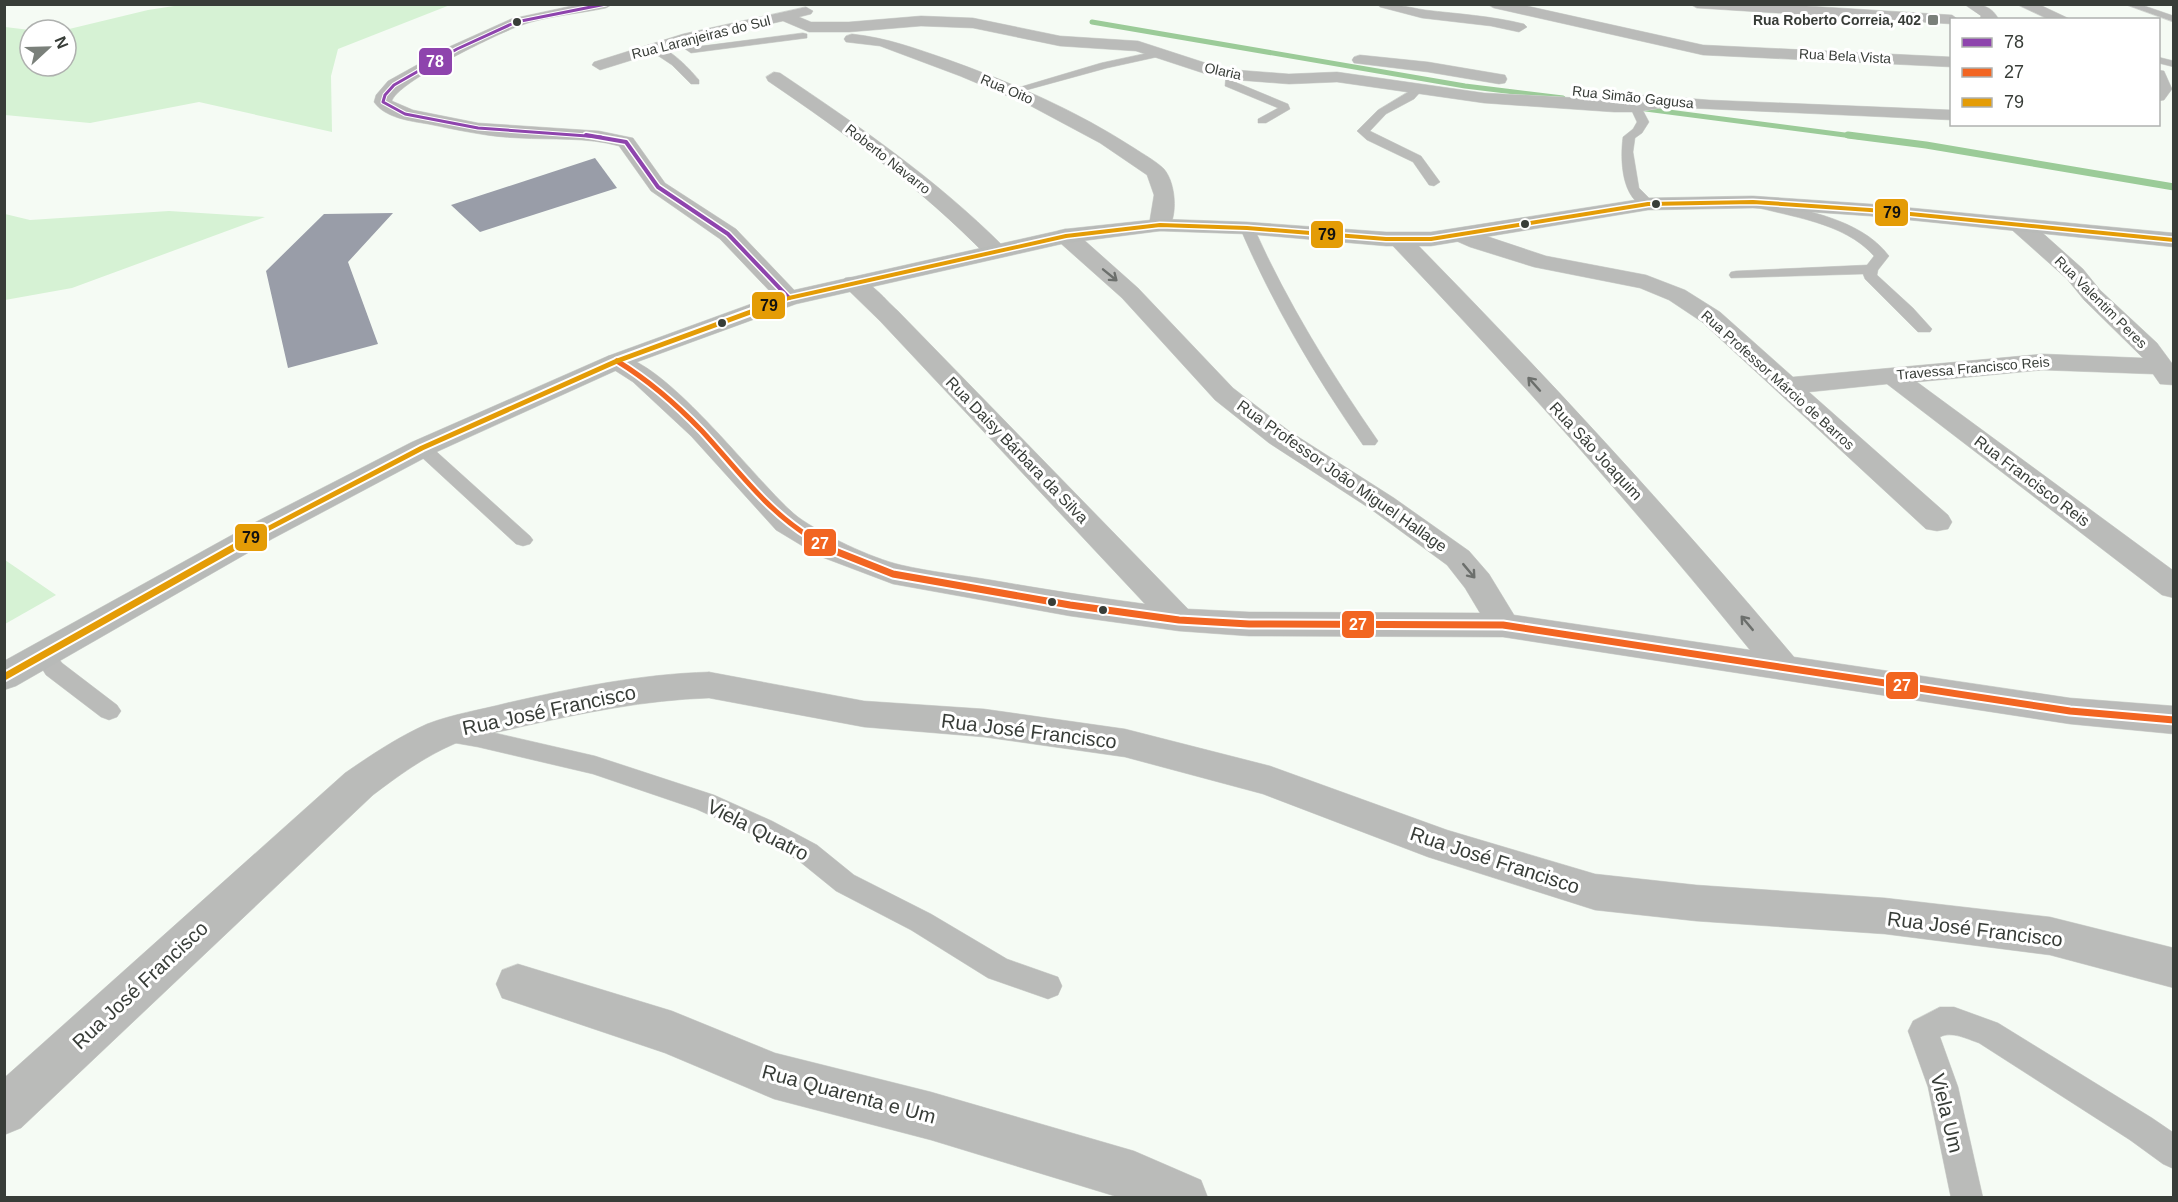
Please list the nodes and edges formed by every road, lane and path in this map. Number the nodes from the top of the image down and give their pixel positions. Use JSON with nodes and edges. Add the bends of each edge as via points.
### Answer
{"nodes":[{"id":1,"x":606,"y":4,"type":"edge"},
{"id":2,"x":1385,"y":4,"type":"edge"},
{"id":3,"x":1494,"y":4,"type":"edge"},
{"id":4,"x":1697,"y":4,"type":"edge"},
{"id":5,"x":1893,"y":4,"type":"edge"},
{"id":6,"x":1971,"y":4,"type":"edge"},
{"id":7,"x":2023,"y":4,"type":"edge"},
{"id":8,"x":2127,"y":4,"type":"edge"},
{"id":9,"x":520,"y":6,"type":"dead end"},
{"id":10,"x":1741,"y":6,"type":"edge"},
{"id":11,"x":826,"y":7,"type":"dead end"},
{"id":12,"x":575,"y":9,"type":"junction"},
{"id":13,"x":785,"y":16,"type":"junction"},
{"id":14,"x":1950,"y":18,"type":"edge"},
{"id":15,"x":1990,"y":18,"type":"edge"},
{"id":16,"x":2060,"y":18,"type":"edge"},
{"id":17,"x":2174,"y":19,"type":"edge"},
{"id":18,"x":1950,"y":20,"type":"edge"},
{"id":19,"x":1534,"y":30,"type":"dead end"},
{"id":20,"x":805,"y":31,"type":"junction"},
{"id":21,"x":677,"y":40,"type":"junction"},
{"id":22,"x":652,"y":48,"type":"junction"},
{"id":23,"x":1162,"y":53,"type":"junction"},
{"id":24,"x":1342,"y":60,"type":"dead end"},
{"id":25,"x":1950,"y":62,"type":"edge"},
{"id":26,"x":2174,"y":64,"type":"edge"},
{"id":27,"x":600,"y":65,"type":"dead end"},
{"id":28,"x":2160,"y":71,"type":"edge"},
{"id":29,"x":1231,"y":75,"type":"junction"},
{"id":30,"x":2160,"y":76,"type":"edge"},
{"id":31,"x":774,"y":77,"type":"dead end"},
{"id":32,"x":695,"y":82,"type":"dead end"},
{"id":33,"x":1418,"y":89,"type":"junction"},
{"id":34,"x":1012,"y":91,"type":"junction"},
{"id":35,"x":2160,"y":93,"type":"edge"},
{"id":36,"x":1666,"y":102,"type":"junction"},
{"id":37,"x":1636,"y":107,"type":"junction"},
{"id":38,"x":1950,"y":115,"type":"edge"},
{"id":39,"x":1262,"y":121,"type":"dead end"},
{"id":40,"x":1434,"y":182,"type":"dead end"},
{"id":41,"x":1754,"y":202,"type":"junction"},
{"id":42,"x":1647,"y":204,"type":"junction"},
{"id":43,"x":1160,"y":225,"type":"junction"},
{"id":44,"x":2020,"y":225,"type":"junction"},
{"id":45,"x":1247,"y":228,"type":"junction"},
{"id":46,"x":1462,"y":235,"type":"junction"},
{"id":47,"x":1066,"y":236,"type":"junction"},
{"id":48,"x":1400,"y":240,"type":"junction"},
{"id":49,"x":2174,"y":240,"type":"edge"},
{"id":50,"x":994,"y":251,"type":"junction"},
{"id":51,"x":1871,"y":269,"type":"junction"},
{"id":52,"x":1736,"y":275,"type":"dead end"},
{"id":53,"x":853,"y":283,"type":"junction"},
{"id":54,"x":789,"y":298,"type":"junction"},
{"id":55,"x":1924,"y":329,"type":"dead end"},
{"id":56,"x":617,"y":361,"type":"junction"},
{"id":57,"x":1891,"y":375,"type":"junction"},
{"id":58,"x":2167,"y":376,"type":"edge"},
{"id":59,"x":1786,"y":386,"type":"junction"},
{"id":60,"x":1369,"y":441,"type":"dead end"},
{"id":61,"x":422,"y":448,"type":"junction"},
{"id":62,"x":1937,"y":522,"type":"dead end"},
{"id":63,"x":524,"y":540,"type":"dead end"},
{"id":64,"x":2174,"y":587,"type":"edge"},
{"id":65,"x":1179,"y":620,"type":"junction"},
{"id":66,"x":1503,"y":625,"type":"junction"},
{"id":67,"x":45,"y":656,"type":"junction"},
{"id":68,"x":1784,"y":668,"type":"junction"},
{"id":69,"x":4,"y":677,"type":"edge"},
{"id":70,"x":109,"y":711,"type":"dead end"},
{"id":71,"x":2174,"y":720,"type":"edge"},
{"id":72,"x":443,"y":733,"type":"junction"},
{"id":73,"x":2174,"y":968,"type":"edge"},
{"id":74,"x":518,"y":984,"type":"dead end"},
{"id":75,"x":1048,"y":986,"type":"dead end"},
{"id":76,"x":4,"y":1111,"type":"edge"},
{"id":77,"x":2174,"y":1153,"type":"edge"},
{"id":78,"x":1183,"y":1197,"type":"edge"},
{"id":79,"x":1967,"y":1197,"type":"edge"}],
"edges":[{"from":1,"to":12,"type":"street"},
{"from":2,"to":19,"type":"street","via":[[1422,14]]},
{"from":3,"to":25,"type":"street","name":"Rua Bela Vista","via":[[1689,48]]},
{"from":4,"to":10,"type":"street"},
{"from":5,"to":14,"type":"street"},
{"from":6,"to":15,"type":"street"},
{"from":7,"to":16,"type":"street"},
{"from":8,"to":17,"type":"lane"},
{"from":9,"to":12,"type":"street"},
{"from":10,"to":18,"type":"street"},
{"from":11,"to":13,"type":"street","name":"Rua Laranjeiras do Sul"},
{"from":12,"to":54,"type":"street","via":[[522,20],[486,34],[394,85],[383,99],[386,105],[417,116],[506,132],[627,142],[660,188],[728,234]]},
{"from":13,"to":20,"type":"street","name":"Olaria"},
{"from":13,"to":21,"type":"street","name":"Rua Laranjeiras do Sul"},
{"from":20,"to":21,"type":"lane","via":[[691,50]]},
{"from":20,"to":23,"type":"street","name":"Olaria","via":[[961,21],[1068,42],[1138,46]]},
{"from":20,"to":34,"type":"street","name":"Rua Oito","via":[[882,42]]},
{"from":21,"to":22,"type":"street","name":"Rua Laranjeiras do Sul"},
{"from":22,"to":27,"type":"street","name":"Rua Laranjeiras do Sul"},
{"from":22,"to":32,"type":"lane","via":[[684,68]]},
{"from":23,"to":29,"type":"street","name":"Olaria"},
{"from":23,"to":34,"type":"lane"},
{"from":24,"to":36,"type":"street","name":"Rua Simão Gagusa","via":[[1428,67]]},
{"from":26,"to":28,"type":"lane"},
{"from":29,"to":33,"type":"street","name":"Olaria","via":[[1337,77]]},
{"from":29,"to":39,"type":"lane","via":[[1229,84],[1284,106]]},
{"from":30,"to":35,"type":"street"},
{"from":31,"to":50,"type":"street","name":"Roberto Navarro","via":[[900,166]]},
{"from":33,"to":37,"type":"street","name":"Olaria","via":[[1484,98]]},
{"from":33,"to":40,"type":"lane","via":[[1382,112],[1363,131],[1417,159]]},
{"from":34,"to":43,"type":"street","name":"Rua Oito","via":[[1075,121],[1152,168],[1164,195]]},
{"from":36,"to":37,"type":"street","name":"Olaria"},
{"from":36,"to":38,"type":"street","name":"Rua Simão Gagusa"},
{"from":37,"to":42,"type":"lane","via":[[1643,122],[1629,137],[1627,152],[1633,189]]},
{"from":41,"to":42,"type":"main road"},
{"from":41,"to":44,"type":"main road"},
{"from":41,"to":51,"type":"lane","via":[[1827,222],[1853,234],[1882,256]]},
{"from":42,"to":46,"type":"main road"},
{"from":43,"to":45,"type":"main road"},
{"from":43,"to":47,"type":"main road"},
{"from":44,"to":49,"type":"main road"},
{"from":44,"to":58,"type":"street","name":"Rua Valentim Peres","via":[[2148,348]]},
{"from":45,"to":48,"type":"main road"},
{"from":45,"to":60,"type":"lane","via":[[1291,323]]},
{"from":46,"to":48,"type":"main road"},
{"from":46,"to":59,"type":"street","name":"Rua Professor Márcio de Barros","via":[[1542,262],[1627,277],[1663,288],[1712,317]]},
{"from":47,"to":50,"type":"main road"},
{"from":47,"to":66,"type":"street","name":"Rua Professor João Miguel Hallage","one_way":true,"via":[[1130,293],[1224,394],[1280,437],[1458,558],[1478,582]]},
{"from":68,"to":48,"type":"street","name":"Rua São Joaquim","one_way":true,"via":[[1677,539]]},
{"from":50,"to":53,"type":"main road"},
{"from":51,"to":52,"type":"lane"},
{"from":51,"to":55,"type":"lane","via":[[1870,276]]},
{"from":53,"to":54,"type":"main road"},
{"from":53,"to":65,"type":"street","name":"Rua Daisy Bárbara da Silva","via":[[889,315]]},
{"from":54,"to":56,"type":"main road"},
{"from":56,"to":61,"type":"main road"},
{"from":56,"to":65,"type":"street","via":[[642,376],[701,430],[787,523],[830,549],[872,567],[913,578]]},
{"from":57,"to":58,"type":"street","name":"Travessa Francisco Reis","via":[[2043,362]]},
{"from":57,"to":59,"type":"street","name":"Travessa Francisco Reis"},
{"from":57,"to":64,"type":"street","name":"Rua Francisco Reis"},
{"from":59,"to":62,"type":"street","name":"Rua Professor Márcio de Barros"},
{"from":61,"to":63,"type":"lane"},
{"from":61,"to":67,"type":"main road","via":[[261,532]]},
{"from":65,"to":66,"type":"street"},
{"from":66,"to":68,"type":"street"},
{"from":67,"to":69,"type":"main road"},
{"from":67,"to":70,"type":"lane","via":[[54,669]]},
{"from":68,"to":71,"type":"street","via":[[2070,711]]},
{"from":72,"to":73,"type":"street","name":"Rua José Francisco","via":[[636,690],[709,686],[864,714],[984,723],[1125,743],[1270,781],[1432,841],[1595,892],[1886,916],[2050,936]]},
{"from":72,"to":75,"type":"lane","name":"Viela Quatro","via":[[585,762],[705,802],[808,853],[845,884],[921,922],[998,969]]},
{"from":72,"to":76,"type":"street","name":"Rua José Francisco","via":[[387,763],[359,784]]},
{"from":74,"to":78,"type":"street","name":"Rua Quarenta e Um","via":[[672,1033],[774,1076],[931,1116],[1134,1176]]},
{"from":77,"to":79,"type":"lane","name":"Viela Um","via":[[1988,1033],[1954,1021],[1940,1021],[1923,1031],[1943,1087]]}]}
